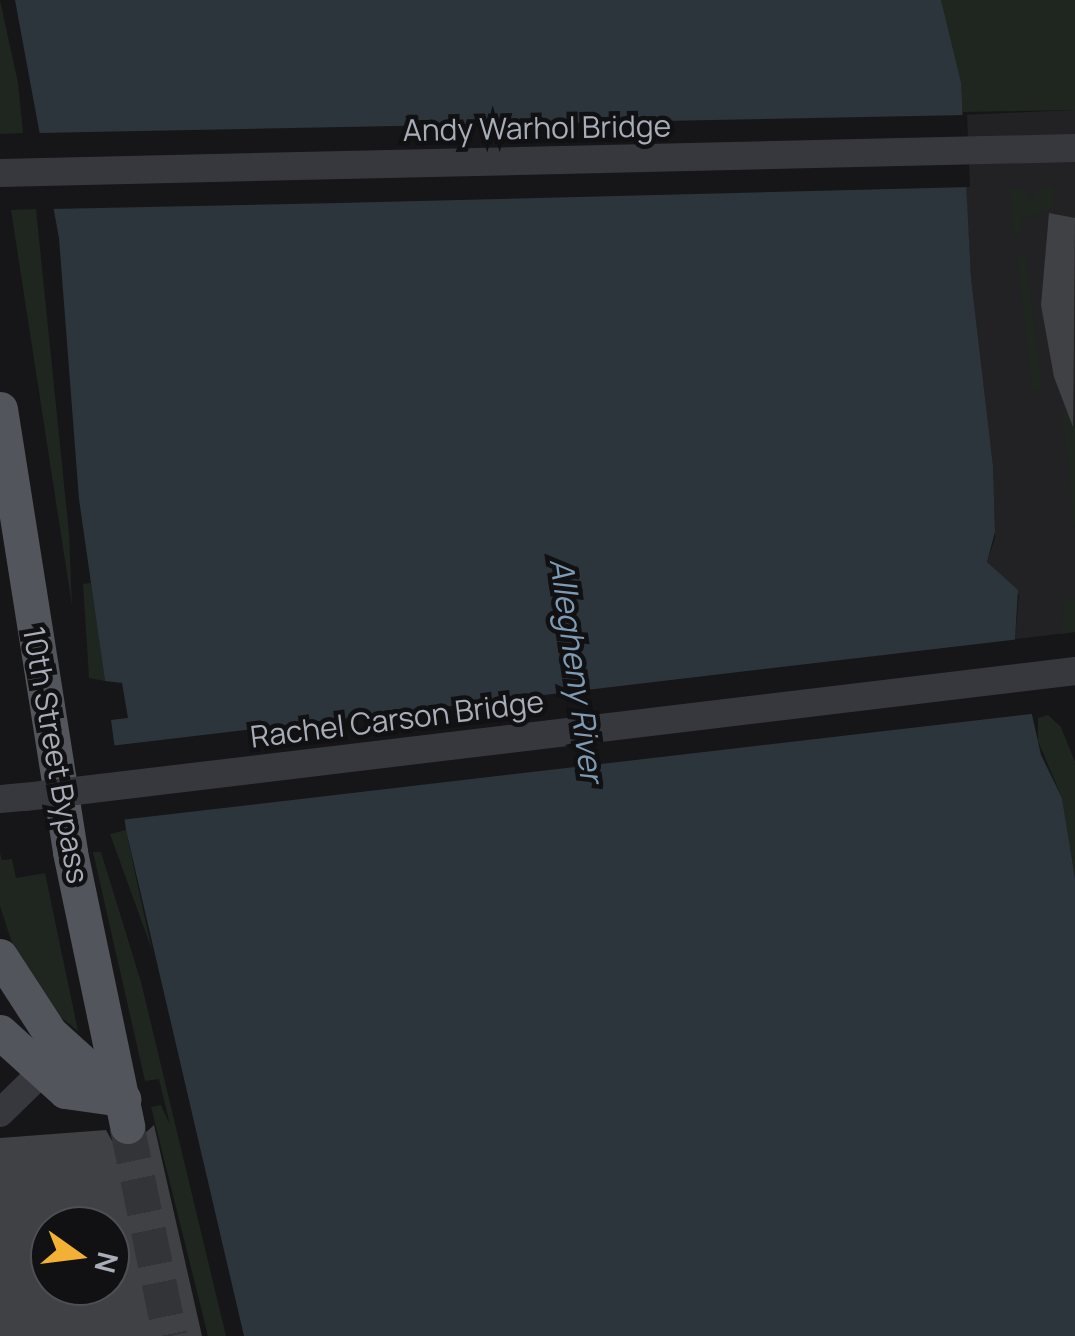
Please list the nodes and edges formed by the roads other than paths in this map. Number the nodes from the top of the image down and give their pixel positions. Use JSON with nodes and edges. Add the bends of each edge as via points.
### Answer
{"nodes":[{"id":1,"x":1075,"y":148,"type":"edge"},
{"id":2,"x":0,"y":172,"type":"edge"},
{"id":3,"x":0,"y":409,"type":"edge"},
{"id":4,"x":1075,"y":671,"type":"edge"},
{"id":5,"x":12,"y":798,"type":"edge"},
{"id":6,"x":0,"y":956,"type":"edge"},
{"id":7,"x":0,"y":1032,"type":"edge"},
{"id":8,"x":40,"y":1072,"type":"junction"},
{"id":9,"x":125,"y":1112,"type":"junction"},
{"id":10,"x":0,"y":1113,"type":"edge"}],
"edges":[{"from":1,"to":2,"type":"street","name":"Andy Warhol Bridge"},
{"from":3,"to":9,"type":"main road","name":"10th Street Bypass","via":[[70,852]]},
{"from":4,"to":5,"type":"street","name":"Rachel Carson Bridge","bridge":true},
{"from":6,"to":9,"type":"main road","via":[[50,1033]]},
{"from":7,"to":8,"type":"main road"},
{"from":8,"to":9,"type":"main road","via":[[65,1092]]},
{"from":8,"to":10,"type":"street"}]}
